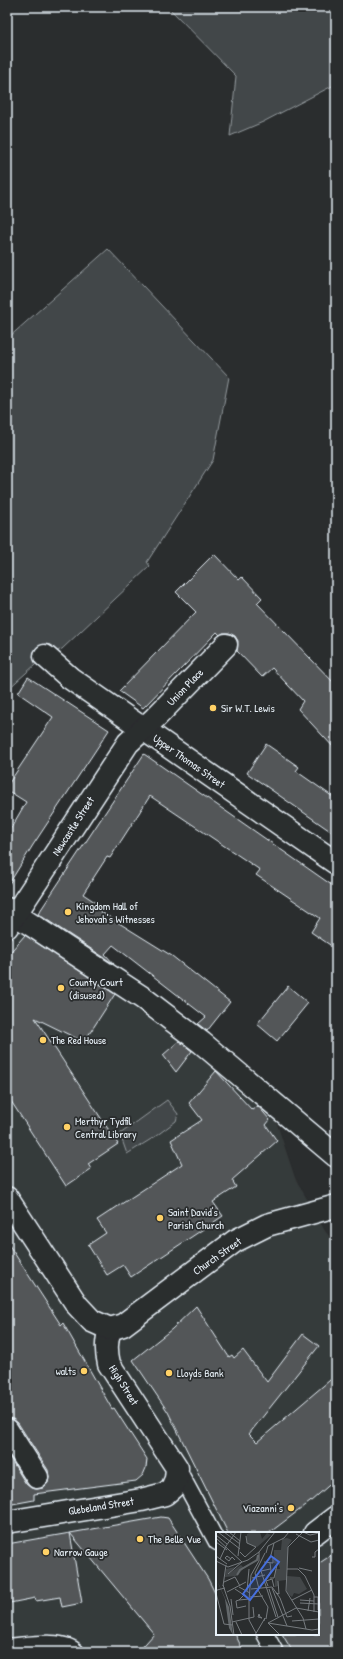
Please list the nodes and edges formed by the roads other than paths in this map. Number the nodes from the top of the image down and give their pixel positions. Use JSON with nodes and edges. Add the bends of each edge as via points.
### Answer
{"nodes":[{"id":1,"x":226,"y":646,"type":"dead end"},
{"id":2,"x":45,"y":656,"type":"dead end"},
{"id":3,"x":144,"y":729,"type":"junction"},
{"id":4,"x":336,"y":862,"type":"edge"},
{"id":5,"x":10,"y":917,"type":"edge"},
{"id":6,"x":336,"y":1156,"type":"edge"},
{"id":7,"x":7,"y":1198,"type":"edge"},
{"id":8,"x":336,"y":1206,"type":"edge"},
{"id":9,"x":110,"y":1329,"type":"junction"},
{"id":10,"x":7,"y":1430,"type":"edge"},
{"id":11,"x":177,"y":1468,"type":"junction"},
{"id":12,"x":37,"y":1477,"type":"dead end"},
{"id":13,"x":336,"y":1517,"type":"edge"},
{"id":14,"x":7,"y":1522,"type":"edge"},
{"id":15,"x":315,"y":1532,"type":"edge"},
{"id":16,"x":216,"y":1540,"type":"edge"},
{"id":17,"x":7,"y":1648,"type":"edge"},
{"id":18,"x":76,"y":1652,"type":"edge"}],
"edges":[{"from":1,"to":3,"type":"street","name":"Union Place"},
{"from":2,"to":3,"type":"street","name":"Upper Thomas Street","via":[[70,678]]},
{"from":3,"to":4,"type":"street","name":"Upper Thomas Street"},
{"from":3,"to":5,"type":"street","name":"Newcastle Street","via":[[128,743]]},
{"from":5,"to":6,"type":"street","via":[[83,958],[143,998],[202,1043]]},
{"from":7,"to":9,"type":"street","via":[[77,1305],[92,1321]]},
{"from":8,"to":9,"type":"street","name":"Church Street","via":[[267,1225],[235,1241],[123,1325]]},
{"from":9,"to":11,"type":"street","name":"High Street","via":[[106,1351],[109,1364]]},
{"from":10,"to":12,"type":"street"},
{"from":11,"to":14,"type":"street","name":"Glebeland Street","via":[[172,1488],[165,1494]]},
{"from":11,"to":16,"type":"street","name":"High Street"},
{"from":13,"to":15,"type":"street"},
{"from":17,"to":18,"type":"street","via":[[50,1644],[61,1645]]}]}
